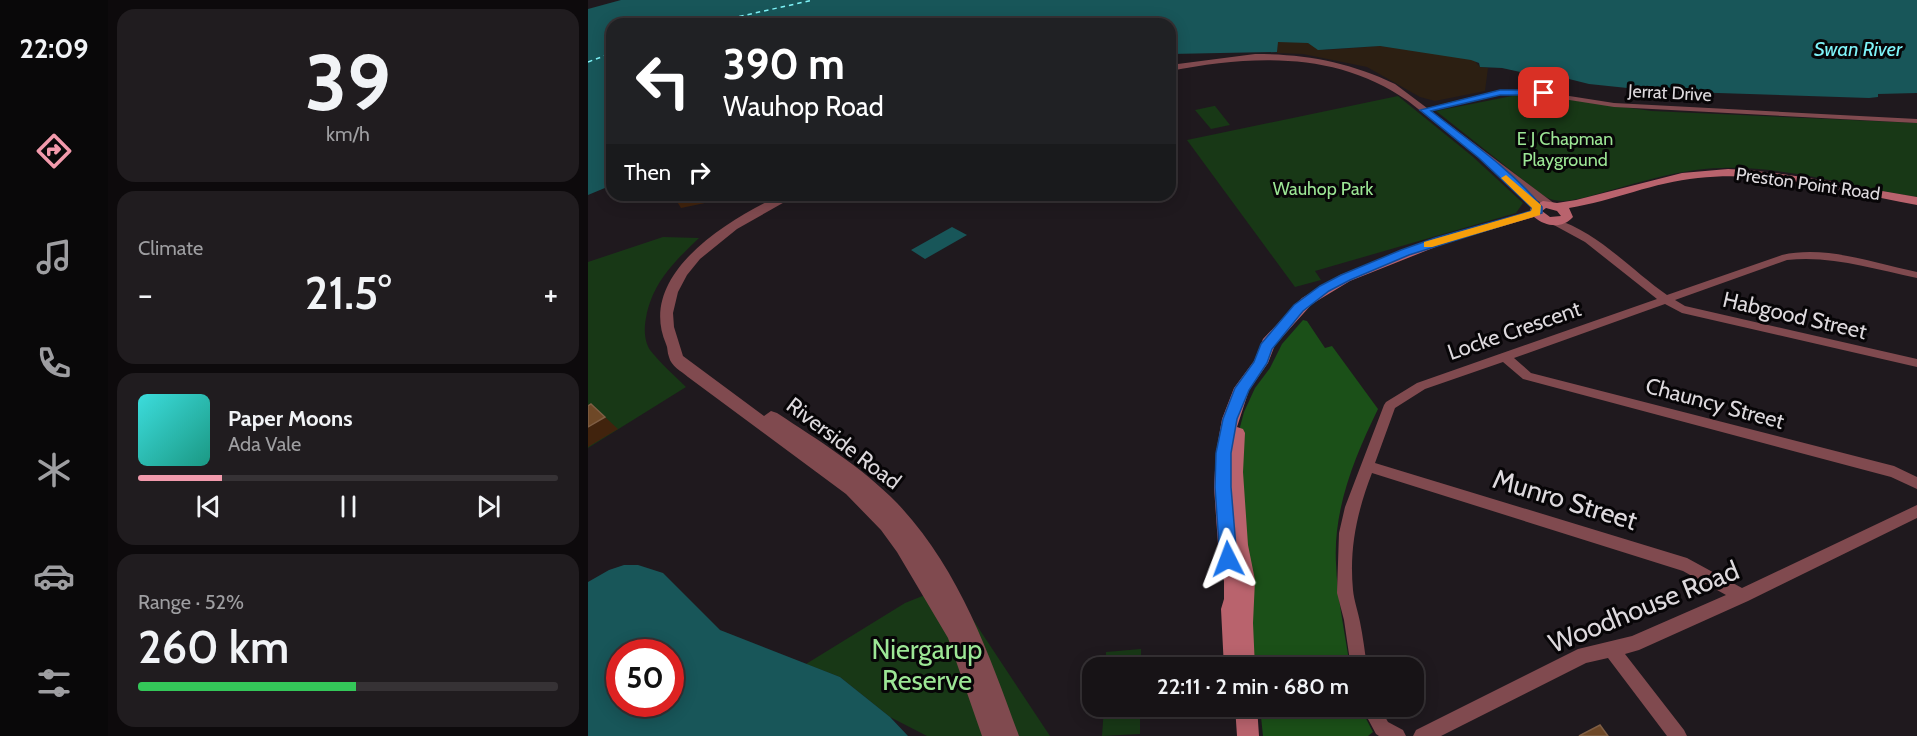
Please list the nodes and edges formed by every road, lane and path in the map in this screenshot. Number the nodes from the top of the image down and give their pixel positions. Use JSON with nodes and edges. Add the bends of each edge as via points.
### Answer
{"nodes":[{"id":1,"x":1176,"y":67,"type":"edge"},
{"id":2,"x":1424,"y":110,"type":"junction"},
{"id":3,"x":1917,"y":122,"type":"edge"},
{"id":4,"x":781,"y":201,"type":"edge"},
{"id":5,"x":1917,"y":203,"type":"edge"},
{"id":6,"x":1551,"y":213,"type":"junction"},
{"id":7,"x":1917,"y":275,"type":"edge"},
{"id":8,"x":1666,"y":300,"type":"junction"},
{"id":9,"x":675,"y":350,"type":"junction"},
{"id":10,"x":1505,"y":357,"type":"junction"},
{"id":11,"x":1917,"y":363,"type":"edge"},
{"id":12,"x":1367,"y":466,"type":"junction"},
{"id":13,"x":1917,"y":483,"type":"edge"},
{"id":14,"x":1917,"y":511,"type":"edge"},
{"id":15,"x":1742,"y":596,"type":"junction"},
{"id":16,"x":1611,"y":649,"type":"junction"},
{"id":17,"x":1233,"y":657,"type":"edge"},
{"id":18,"x":1245,"y":657,"type":"edge"},
{"id":19,"x":1357,"y":657,"type":"edge"},
{"id":20,"x":1237,"y":717,"type":"edge"},
{"id":21,"x":1247,"y":717,"type":"edge"},
{"id":22,"x":1376,"y":717,"type":"edge"},
{"id":23,"x":993,"y":736,"type":"edge"},
{"id":24,"x":1008,"y":736,"type":"edge"},
{"id":25,"x":1238,"y":736,"type":"edge"},
{"id":26,"x":1248,"y":736,"type":"edge"},
{"id":27,"x":1397,"y":736,"type":"edge"},
{"id":28,"x":1422,"y":736,"type":"edge"},
{"id":29,"x":1678,"y":736,"type":"edge"}],
"edges":[{"from":1,"to":2,"type":"street","via":[[1240,57],[1316,60],[1369,75],[1392,86]]},
{"from":2,"to":3,"type":"street","name":"Jerrat Drive","via":[[1500,93],[1531,92],[1614,105]]},
{"from":2,"to":6,"type":"street"},
{"from":4,"to":9,"type":"street","name":"Riverside Road","via":[[729,229],[689,264],[672,290],[666,314]]},
{"from":5,"to":6,"type":"main road","name":"Preston Point Road","via":[[1749,176],[1668,185]]},
{"from":6,"to":8,"type":"street","name":"Habgood Street"},
{"from":6,"to":17,"type":"main road","name":"Preston Point Road","via":[[1439,240],[1346,278],[1307,301],[1268,343],[1230,419],[1224,453],[1228,559],[1234,581]]},
{"from":6,"to":18,"type":"main road","name":"Preston Point Road","via":[[1435,247],[1352,281],[1316,303],[1272,354],[1247,400],[1235,441],[1234,472],[1245,588]]},
{"from":7,"to":8,"type":"street","name":"Locke Crescent","via":[[1802,255],[1786,257]]},
{"from":8,"to":10,"type":"street","name":"Locke Crescent"},
{"from":8,"to":11,"type":"street","name":"Habgood Street","via":[[1693,312]]},
{"from":9,"to":23,"type":"street","name":"Riverside Road","via":[[676,357],[693,373],[852,489],[887,524],[956,633]]},
{"from":9,"to":24,"type":"street","name":"Riverside Road","via":[[687,354],[846,469],[891,509],[912,534],[957,605]]},
{"from":10,"to":12,"type":"street","name":"Locke Crescent","via":[[1421,386],[1390,405]]},
{"from":10,"to":13,"type":"street","name":"Chauncy Street","via":[[1527,376],[1894,472]]},
{"from":12,"to":15,"type":"street","name":"Munro Street","via":[[1687,565]]},
{"from":12,"to":19,"type":"street","name":"Locke Crescent","via":[[1346,533],[1344,567]]},
{"from":14,"to":15,"type":"street","name":"Woodhouse Road"},
{"from":15,"to":16,"type":"street","name":"Woodhouse Road","via":[[1633,644]]},
{"from":16,"to":28,"type":"street","name":"Woodhouse Road","via":[[1584,656]]},
{"from":16,"to":29,"type":"street"},
{"from":20,"to":25,"type":"main road"},
{"from":21,"to":26,"type":"main road"},
{"from":22,"to":27,"type":"street","via":[[1382,728]]}]}
